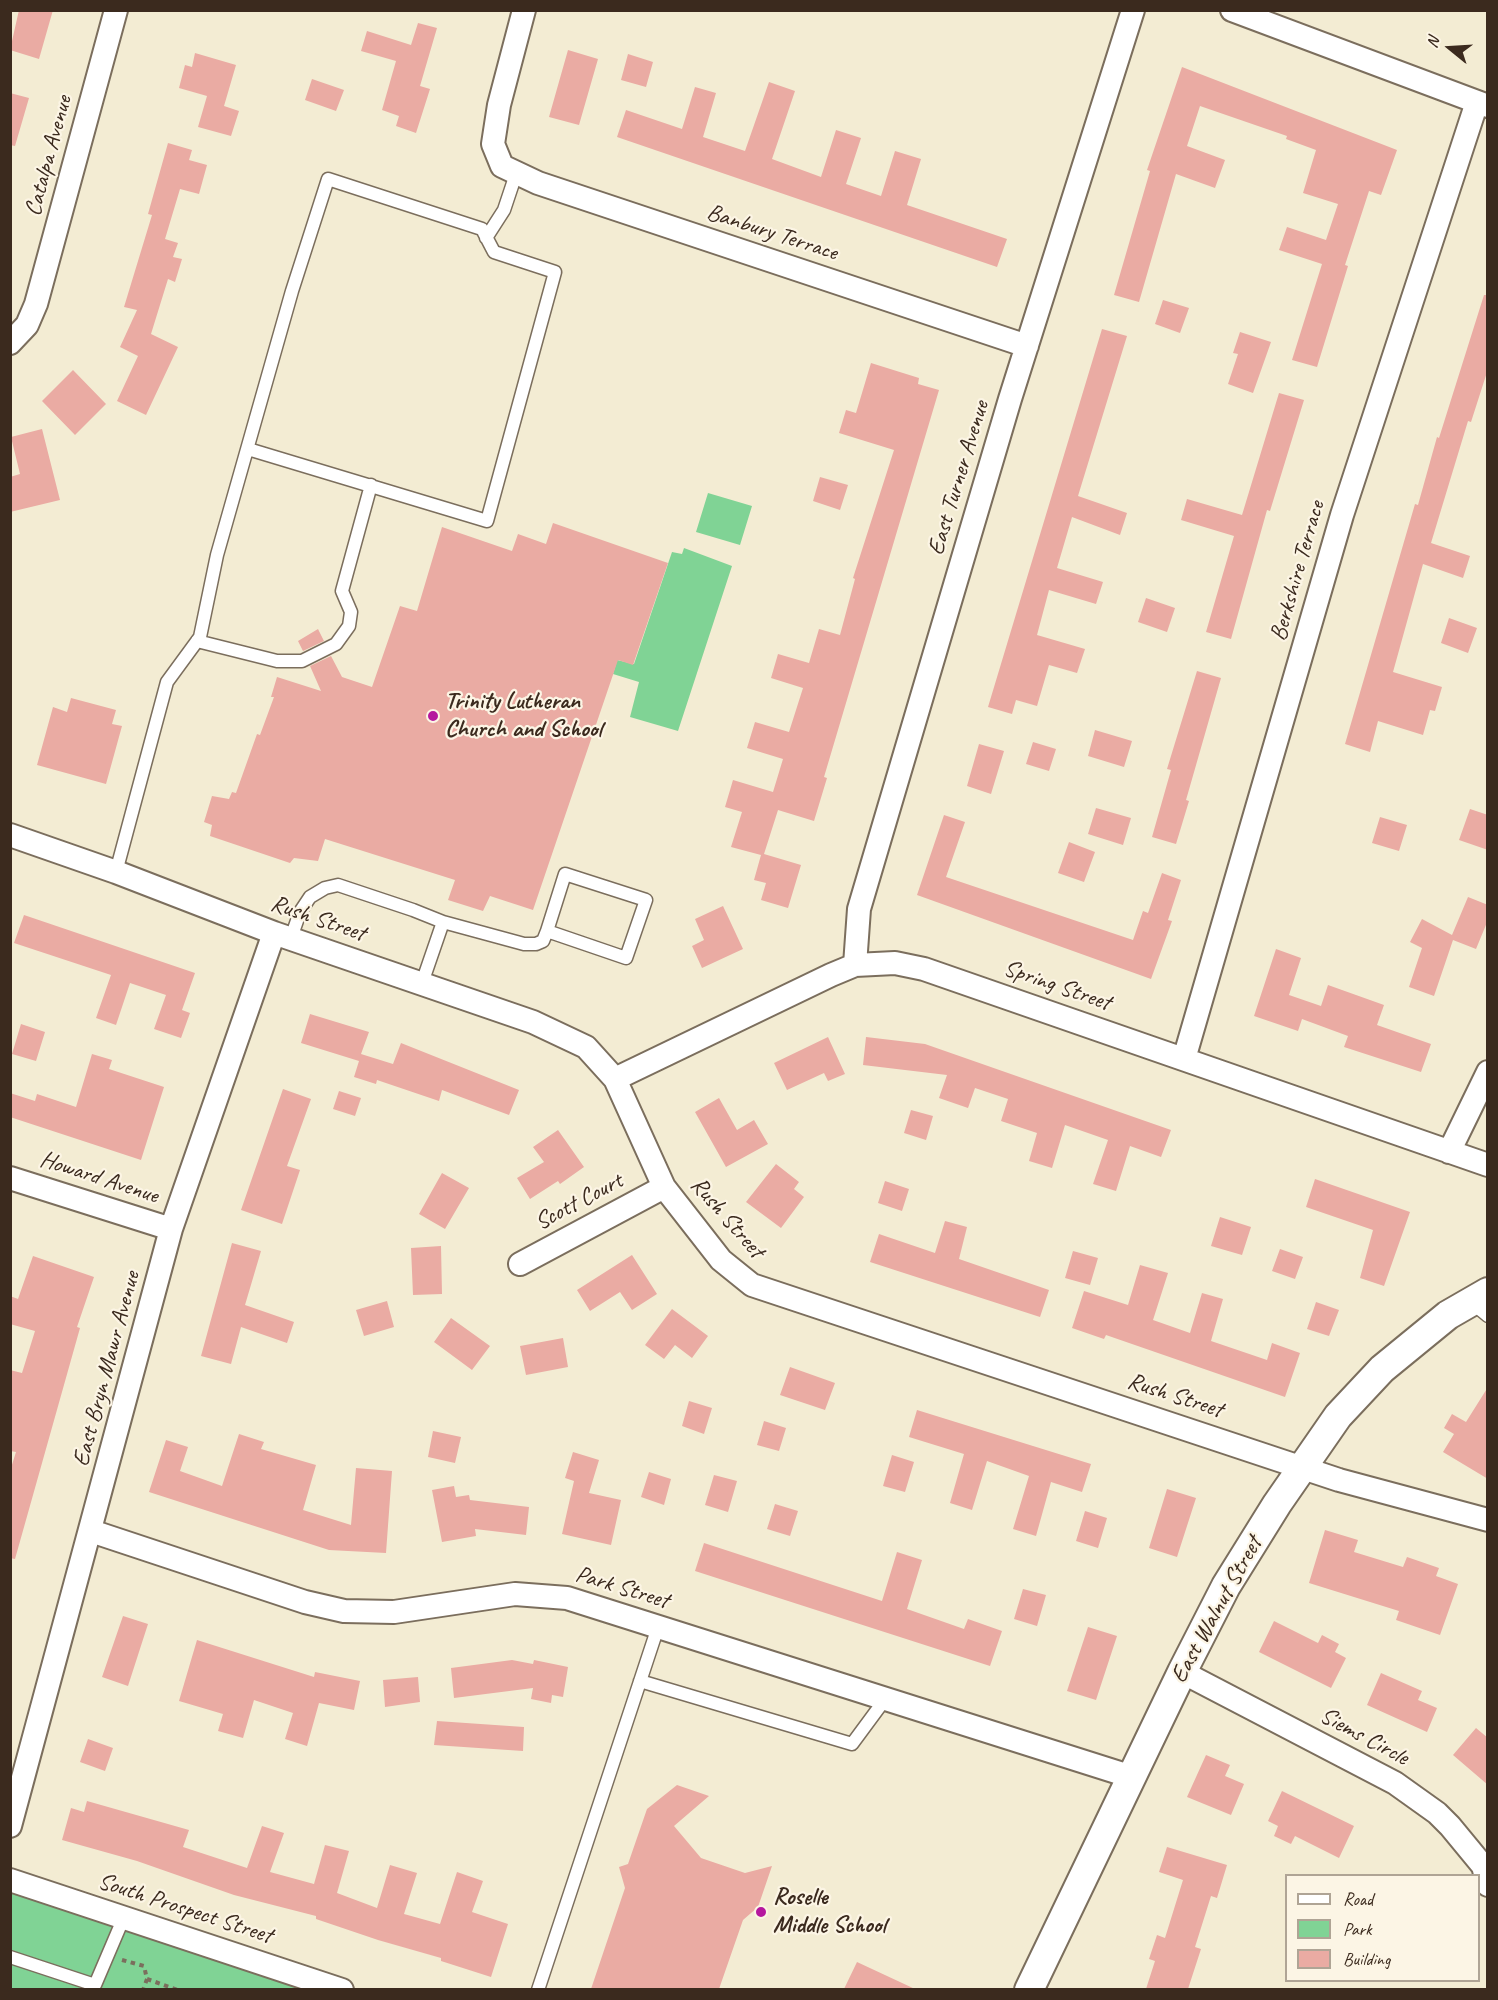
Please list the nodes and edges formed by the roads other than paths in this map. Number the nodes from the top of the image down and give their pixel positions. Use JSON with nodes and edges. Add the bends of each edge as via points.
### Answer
{"nodes":[{"id":1,"x":116,"y":10,"type":"edge"},
{"id":2,"x":524,"y":10,"type":"edge"},
{"id":3,"x":1133,"y":10,"type":"edge"},
{"id":4,"x":1232,"y":10,"type":"edge"},
{"id":5,"x":1482,"y":104,"type":"edge"},
{"id":6,"x":509,"y":170,"type":"junction"},
{"id":7,"x":486,"y":238,"type":"junction"},
{"id":8,"x":10,"y":343,"type":"edge"},
{"id":9,"x":1027,"y":346,"type":"junction"},
{"id":10,"x":248,"y":449,"type":"junction"},
{"id":11,"x":370,"y":485,"type":"junction"},
{"id":12,"x":197,"y":641,"type":"junction"},
{"id":13,"x":10,"y":835,"type":"edge"},
{"id":14,"x":116,"y":872,"type":"junction"},
{"id":15,"x":443,"y":922,"type":"junction"},
{"id":16,"x":547,"y":931,"type":"junction"},
{"id":17,"x":282,"y":936,"type":"junction"},
{"id":18,"x":855,"y":966,"type":"junction"},
{"id":19,"x":422,"y":983,"type":"junction"},
{"id":20,"x":1184,"y":1059,"type":"junction"},
{"id":21,"x":1488,"y":1072,"type":"edge"},
{"id":22,"x":615,"y":1079,"type":"junction"},
{"id":23,"x":1449,"y":1152,"type":"junction"},
{"id":24,"x":1488,"y":1165,"type":"edge"},
{"id":25,"x":10,"y":1178,"type":"edge"},
{"id":26,"x":664,"y":1187,"type":"junction"},
{"id":27,"x":171,"y":1229,"type":"junction"},
{"id":28,"x":520,"y":1264,"type":"dead end"},
{"id":29,"x":1482,"y":1303,"type":"edge"},
{"id":30,"x":1302,"y":1466,"type":"junction"},
{"id":31,"x":1488,"y":1520,"type":"edge"},
{"id":32,"x":91,"y":1531,"type":"junction"},
{"id":33,"x":658,"y":1627,"type":"junction"},
{"id":34,"x":1182,"y":1672,"type":"junction"},
{"id":35,"x":640,"y":1681,"type":"junction"},
{"id":36,"x":885,"y":1698,"type":"junction"},
{"id":37,"x":1129,"y":1776,"type":"junction"},
{"id":38,"x":10,"y":1826,"type":"edge"},
{"id":39,"x":10,"y":1880,"type":"edge"},
{"id":40,"x":1488,"y":1885,"type":"edge"},
{"id":41,"x":124,"y":1917,"type":"junction"},
{"id":42,"x":10,"y":1957,"type":"edge"},
{"id":43,"x":342,"y":1989,"type":"edge"},
{"id":44,"x":538,"y":1989,"type":"edge"},
{"id":45,"x":1029,"y":1989,"type":"edge"}],
"edges":[{"from":1,"to":8,"type":"street","name":"Catalpa Avenue","via":[[36,304],[27,324]]},
{"from":2,"to":6,"type":"street","via":[[493,144]]},
{"from":3,"to":9,"type":"street","name":"East Turner Avenue"},
{"from":4,"to":5,"type":"street"},
{"from":5,"to":20,"type":"street","name":"Berkshire Terrace","via":[[1342,515]]},
{"from":6,"to":7,"type":"lane","via":[[504,210]]},
{"from":6,"to":9,"type":"street","name":"Banbury Terrace"},
{"from":7,"to":10,"type":"lane","via":[[482,229],[328,179]]},
{"from":7,"to":11,"type":"lane","via":[[494,252],[555,272],[487,521]]},
{"from":9,"to":18,"type":"street","name":"East Turner Avenue","via":[[859,909]]},
{"from":10,"to":11,"type":"lane"},
{"from":10,"to":12,"type":"lane"},
{"from":11,"to":12,"type":"lane","via":[[342,591],[351,612],[349,626],[336,644],[302,661],[277,661]]},
{"from":12,"to":14,"type":"lane","via":[[167,681]]},
{"from":13,"to":14,"type":"street","name":"Rush Street"},
{"from":14,"to":17,"type":"street","name":"Rush Street"},
{"from":15,"to":16,"type":"lane","via":[[524,944],[543,941]]},
{"from":15,"to":17,"type":"lane","via":[[338,885],[310,897]]},
{"from":15,"to":19,"type":"lane"},
{"from":16,"to":16,"type":"lane","via":[[626,958],[646,900],[565,874]]},
{"from":17,"to":19,"type":"street","name":"Rush Street"},
{"from":17,"to":27,"type":"street","name":"East Bryn Mawr Avenue"},
{"from":18,"to":20,"type":"street","name":"Spring Street","via":[[895,963],[924,969]]},
{"from":18,"to":22,"type":"street","name":"Spring Street"},
{"from":19,"to":22,"type":"street","name":"Rush Street","via":[[557,1032],[586,1047]]},
{"from":20,"to":23,"type":"street","name":"Spring Street"},
{"from":21,"to":23,"type":"street"},
{"from":22,"to":26,"type":"street","name":"Rush Street"},
{"from":23,"to":24,"type":"street","name":"Spring Street"},
{"from":25,"to":27,"type":"street","name":"Howard Avenue"},
{"from":26,"to":28,"type":"street","name":"Scott Court"},
{"from":26,"to":30,"type":"street","name":"Rush Street","via":[[721,1260],[752,1285]]},
{"from":27,"to":32,"type":"street","name":"East Bryn Mawr Avenue"},
{"from":29,"to":30,"type":"street","name":"East Walnut Street","via":[[1448,1315],[1382,1369],[1338,1416]]},
{"from":30,"to":31,"type":"street","name":"Rush Street"},
{"from":30,"to":34,"type":"street","name":"East Walnut Street","via":[[1226,1586]]},
{"from":32,"to":33,"type":"street","name":"Park Street","via":[[305,1602],[344,1611],[394,1612],[487,1597],[537,1595],[567,1599]]},
{"from":32,"to":38,"type":"street","name":"East Bryn Mawr Avenue"},
{"from":33,"to":35,"type":"lane"},
{"from":33,"to":36,"type":"street","name":"Park Street"},
{"from":34,"to":37,"type":"street","name":"East Walnut Street"},
{"from":34,"to":40,"type":"street","name":"Siems Circle","via":[[1395,1783],[1450,1826],[1483,1866]]},
{"from":35,"to":36,"type":"lane","via":[[852,1744]]},
{"from":35,"to":44,"type":"lane"},
{"from":36,"to":37,"type":"street","name":"Park Street"},
{"from":37,"to":45,"type":"street","name":"East Walnut Street"},
{"from":39,"to":41,"type":"street","name":"South Prospect Street"},
{"from":41,"to":42,"type":"lane","via":[[95,1985]]},
{"from":41,"to":43,"type":"street","name":"South Prospect Street"}]}
